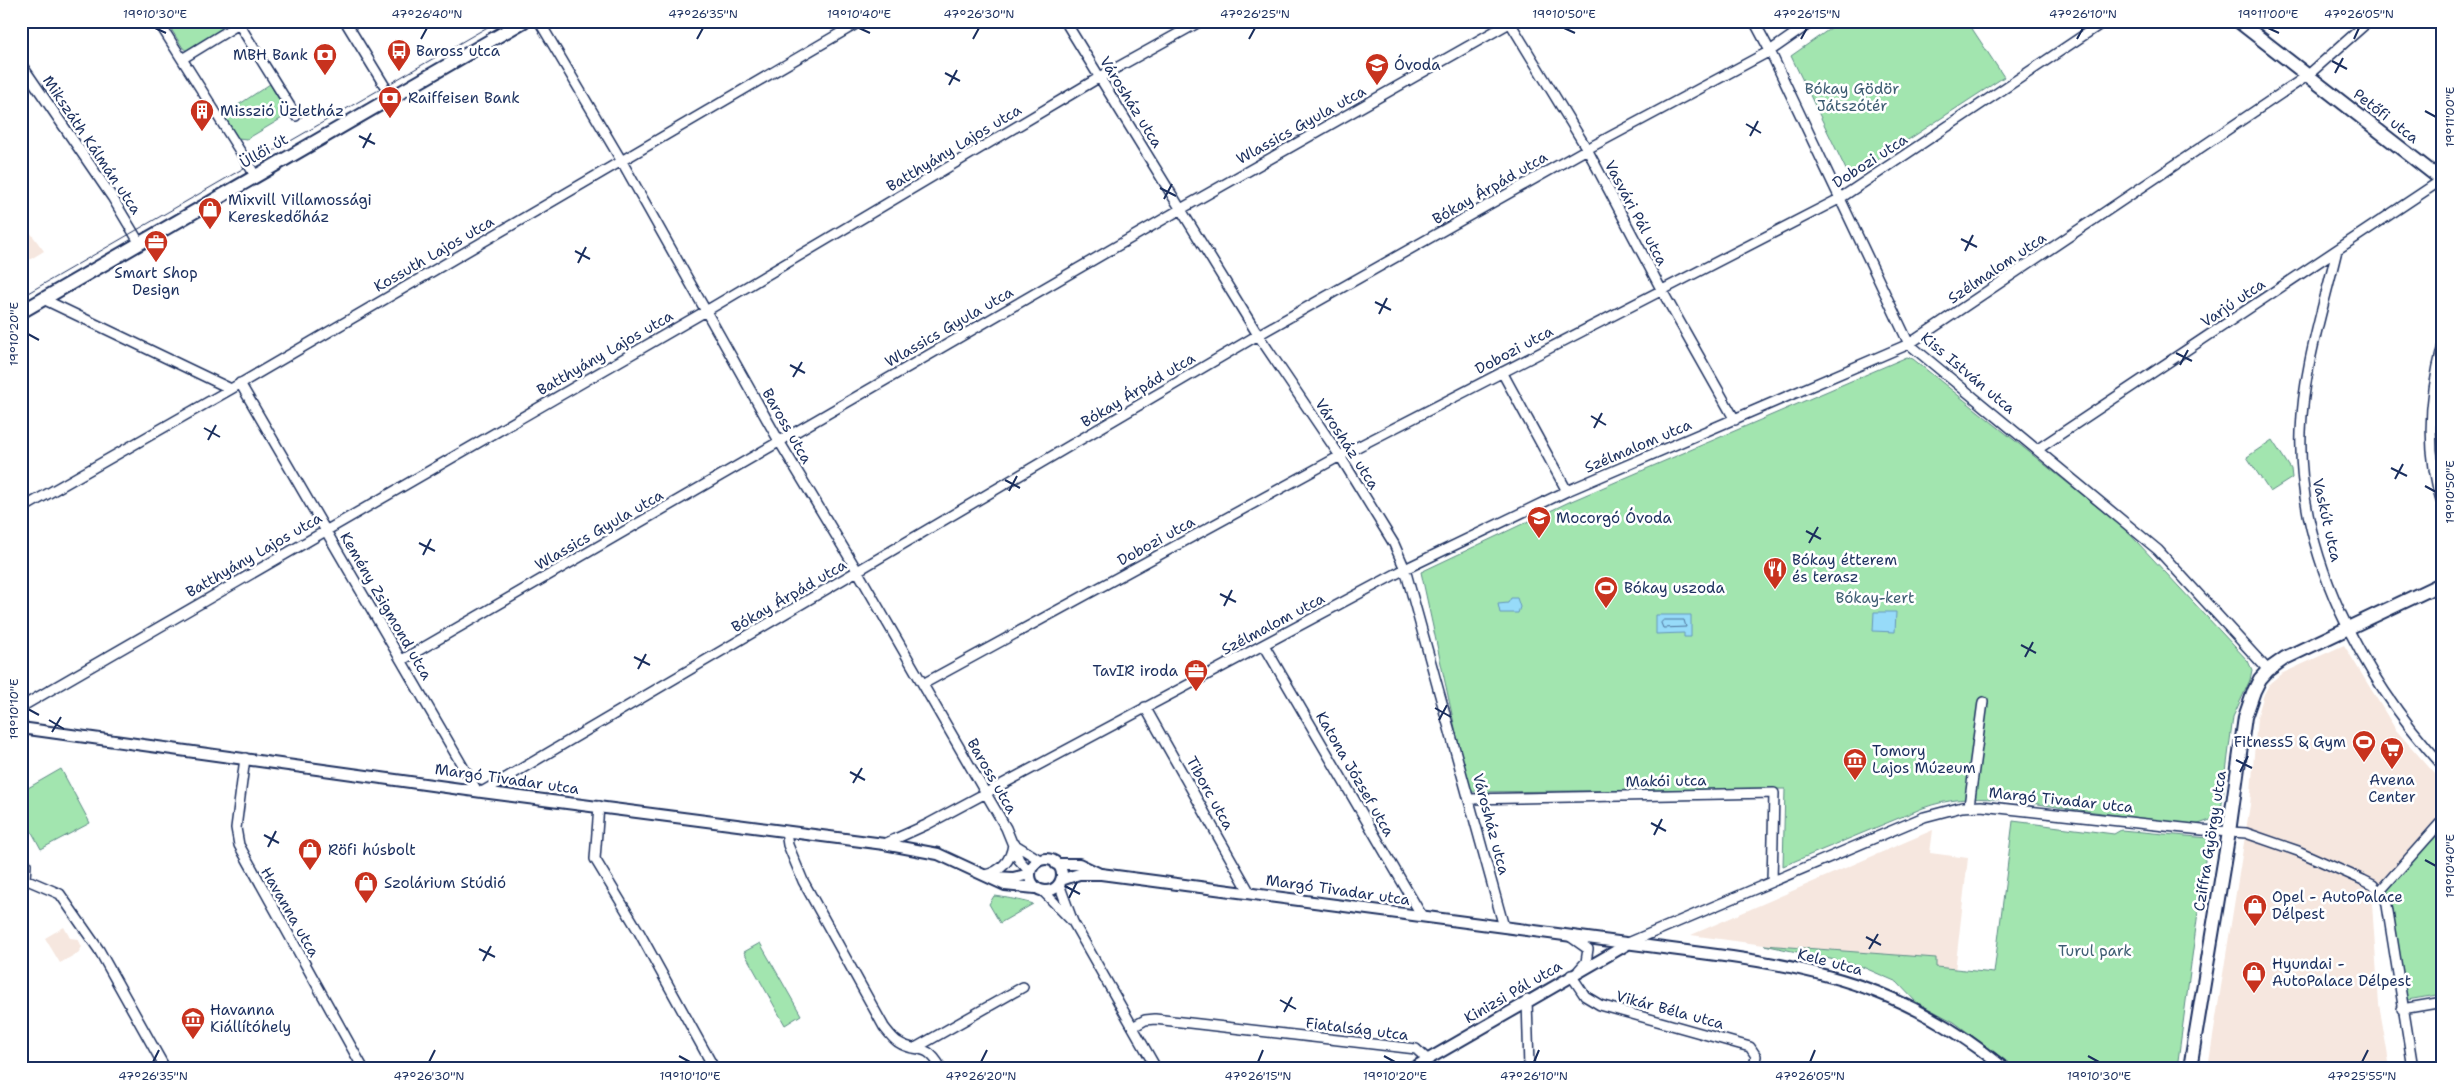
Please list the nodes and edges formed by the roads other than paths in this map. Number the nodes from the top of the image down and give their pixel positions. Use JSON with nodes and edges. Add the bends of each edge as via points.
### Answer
{"nodes":[{"id":1,"x":158,"y":21,"type":"edge"},
{"id":2,"x":345,"y":21,"type":"edge"},
{"id":3,"x":524,"y":21,"type":"edge"},
{"id":4,"x":539,"y":21,"type":"edge"},
{"id":5,"x":861,"y":21,"type":"edge"},
{"id":6,"x":1065,"y":21,"type":"edge"},
{"id":7,"x":1201,"y":21,"type":"edge"},
{"id":8,"x":1754,"y":21,"type":"edge"},
{"id":9,"x":1813,"y":21,"type":"edge"},
{"id":10,"x":2106,"y":21,"type":"edge"},
{"id":11,"x":2238,"y":21,"type":"edge"},
{"id":12,"x":2369,"y":21,"type":"edge"},
{"id":13,"x":1510,"y":22,"type":"edge"},
{"id":14,"x":238,"y":23,"type":"edge"},
{"id":15,"x":1770,"y":51,"type":"junction"},
{"id":16,"x":182,"y":59,"type":"junction"},
{"id":17,"x":21,"y":64,"type":"edge"},
{"id":18,"x":2307,"y":76,"type":"junction"},
{"id":19,"x":1100,"y":77,"type":"junction"},
{"id":20,"x":392,"y":98,"type":"junction"},
{"id":21,"x":296,"y":116,"type":"dead end"},
{"id":22,"x":1587,"y":149,"type":"junction"},
{"id":23,"x":621,"y":160,"type":"junction"},
{"id":24,"x":255,"y":175,"type":"junction"},
{"id":25,"x":2442,"y":180,"type":"edge"},
{"id":26,"x":1839,"y":199,"type":"junction"},
{"id":27,"x":1181,"y":209,"type":"junction"},
{"id":28,"x":139,"y":242,"type":"junction"},
{"id":29,"x":2337,"y":250,"type":"junction"},
{"id":30,"x":1661,"y":289,"type":"junction"},
{"id":31,"x":43,"y":298,"type":"junction"},
{"id":32,"x":706,"y":311,"type":"junction"},
{"id":33,"x":21,"y":312,"type":"edge"},
{"id":34,"x":1258,"y":336,"type":"junction"},
{"id":35,"x":1909,"y":344,"type":"junction"},
{"id":36,"x":2443,"y":345,"type":"edge"},
{"id":37,"x":1502,"y":372,"type":"junction"},
{"id":38,"x":240,"y":383,"type":"junction"},
{"id":39,"x":231,"y":389,"type":"junction"},
{"id":40,"x":1734,"y":420,"type":"junction"},
{"id":41,"x":779,"y":441,"type":"junction"},
{"id":42,"x":2038,"y":449,"type":"junction"},
{"id":43,"x":1340,"y":456,"type":"junction"},
{"id":44,"x":1567,"y":491,"type":"junction"},
{"id":45,"x":2443,"y":507,"type":"edge"},
{"id":46,"x":21,"y":508,"type":"edge"},
{"id":47,"x":326,"y":529,"type":"junction"},
{"id":48,"x":1405,"y":569,"type":"junction"},
{"id":49,"x":858,"y":572,"type":"junction"},
{"id":50,"x":2443,"y":583,"type":"edge"},
{"id":51,"x":2349,"y":627,"type":"junction"},
{"id":52,"x":1264,"y":645,"type":"junction"},
{"id":53,"x":402,"y":660,"type":"junction"},
{"id":54,"x":2268,"y":670,"type":"junction"},
{"id":55,"x":922,"y":684,"type":"junction"},
{"id":56,"x":1983,"y":702,"type":"dead end"},
{"id":57,"x":21,"y":707,"type":"edge"},
{"id":58,"x":1145,"y":707,"type":"junction"},
{"id":59,"x":21,"y":728,"type":"edge"},
{"id":60,"x":245,"y":758,"type":"junction"},
{"id":61,"x":2443,"y":766,"type":"edge"},
{"id":62,"x":480,"y":792,"type":"junction"},
{"id":63,"x":985,"y":792,"type":"junction"},
{"id":64,"x":1470,"y":800,"type":"junction"},
{"id":65,"x":599,"y":806,"type":"junction"},
{"id":66,"x":1969,"y":806,"type":"junction"},
{"id":67,"x":2443,"y":820,"type":"edge"},
{"id":68,"x":786,"y":832,"type":"junction"},
{"id":69,"x":2229,"y":832,"type":"junction"},
{"id":70,"x":884,"y":844,"type":"junction"},
{"id":71,"x":1014,"y":844,"type":"junction"},
{"id":72,"x":21,"y":854,"type":"edge"},
{"id":73,"x":1040,"y":860,"type":"junction"},
{"id":74,"x":1056,"y":864,"type":"junction"},
{"id":75,"x":1030,"y":873,"type":"junction"},
{"id":76,"x":1101,"y":874,"type":"junction"},
{"id":77,"x":985,"y":875,"type":"junction"},
{"id":78,"x":23,"y":880,"type":"edge"},
{"id":79,"x":1060,"y":882,"type":"junction"},
{"id":80,"x":1772,"y":882,"type":"junction"},
{"id":81,"x":1039,"y":889,"type":"junction"},
{"id":82,"x":2380,"y":891,"type":"junction"},
{"id":83,"x":1250,"y":893,"type":"junction"},
{"id":84,"x":1422,"y":916,"type":"junction"},
{"id":85,"x":1073,"y":922,"type":"junction"},
{"id":86,"x":1504,"y":928,"type":"junction"},
{"id":87,"x":1571,"y":936,"type":"junction"},
{"id":88,"x":1628,"y":943,"type":"junction"},
{"id":89,"x":1575,"y":973,"type":"junction"},
{"id":90,"x":1023,"y":987,"type":"dead end"},
{"id":91,"x":1527,"y":1000,"type":"junction"},
{"id":92,"x":2443,"y":1002,"type":"edge"},
{"id":93,"x":2402,"y":1009,"type":"junction"},
{"id":94,"x":1133,"y":1027,"type":"junction"},
{"id":95,"x":917,"y":1047,"type":"junction"},
{"id":96,"x":1427,"y":1059,"type":"junction"},
{"id":97,"x":165,"y":1068,"type":"edge"},
{"id":98,"x":363,"y":1068,"type":"edge"},
{"id":99,"x":714,"y":1068,"type":"edge"},
{"id":100,"x":941,"y":1068,"type":"edge"},
{"id":101,"x":1156,"y":1068,"type":"edge"},
{"id":102,"x":1412,"y":1068,"type":"edge"},
{"id":103,"x":1529,"y":1068,"type":"edge"},
{"id":104,"x":1754,"y":1068,"type":"edge"},
{"id":105,"x":2004,"y":1068,"type":"edge"},
{"id":106,"x":2190,"y":1068,"type":"edge"},
{"id":107,"x":2413,"y":1068,"type":"edge"}],
"edges":[{"from":1,"to":16,"type":"street"},
{"from":2,"to":20,"type":"street"},
{"from":3,"to":20,"type":"main road","name":"Üllői út"},
{"from":4,"to":23,"type":"street","name":"Baross utca"},
{"from":5,"to":23,"type":"street","name":"Kossuth Lajos utca"},
{"from":6,"to":19,"type":"street","name":"Városház utca"},
{"from":7,"to":19,"type":"street","name":"Batthyány Lajos utca"},
{"from":8,"to":15,"type":"street","name":"Kiss István utca"},
{"from":9,"to":15,"type":"street","name":"Bókay Árpád utca"},
{"from":10,"to":26,"type":"street","name":"Dobozi utca"},
{"from":11,"to":18,"type":"main road","name":"Petőfi utca"},
{"from":12,"to":18,"type":"street","name":"Szélmalom utca"},
{"from":13,"to":22,"type":"street","name":"Vasvári Pál utca"},
{"from":13,"to":27,"type":"street","name":"Wlassics Gyula utca"},
{"from":14,"to":16,"type":"street"},
{"from":14,"to":21,"type":"street"},
{"from":15,"to":22,"type":"street","name":"Bókay Árpád utca"},
{"from":15,"to":26,"type":"street","name":"Kiss István utca"},
{"from":16,"to":24,"type":"street"},
{"from":17,"to":28,"type":"street","name":"Mikszáth Kálmán utca"},
{"from":18,"to":25,"type":"main road","name":"Petőfi utca"},
{"from":18,"to":35,"type":"street","name":"Szélmalom utca"},
{"from":19,"to":27,"type":"street","name":"Városház utca"},
{"from":19,"to":32,"type":"street","name":"Batthyány Lajos utca"},
{"from":20,"to":24,"type":"main road","name":"Üllői út"},
{"from":22,"to":30,"type":"street","name":"Vasvári Pál utca"},
{"from":22,"to":34,"type":"street","name":"Bókay Árpád utca"},
{"from":23,"to":32,"type":"street","name":"Baross utca"},
{"from":23,"to":38,"type":"street","name":"Kossuth Lajos utca"},
{"from":24,"to":28,"type":"main road","name":"Üllői út"},
{"from":25,"to":29,"type":"street","name":"Varjú utca"},
{"from":26,"to":30,"type":"street","name":"Dobozi utca"},
{"from":26,"to":35,"type":"street","name":"Kiss István utca"},
{"from":27,"to":34,"type":"street","name":"Városház utca"},
{"from":27,"to":41,"type":"street","name":"Wlassics Gyula utca"},
{"from":28,"to":31,"type":"main road","name":"Üllői út"},
{"from":29,"to":42,"type":"street","name":"Varjú utca"},
{"from":29,"to":51,"type":"street","name":"Vaskút utca","via":[[2307,380],[2301,450],[2304,486],[2321,562]]},
{"from":30,"to":37,"type":"street","name":"Dobozi utca"},
{"from":30,"to":40,"type":"street","name":"Vasvári Pál utca"},
{"from":31,"to":33,"type":"main road","name":"Üllői út"},
{"from":31,"to":39,"type":"street"},
{"from":32,"to":41,"type":"street","name":"Baross utca"},
{"from":32,"to":47,"type":"street","name":"Batthyány Lajos utca"},
{"from":34,"to":43,"type":"street","name":"Városház utca"},
{"from":34,"to":49,"type":"street","name":"Bókay Árpád utca"},
{"from":35,"to":40,"type":"street","name":"Szélmalom utca"},
{"from":35,"to":42,"type":"street","name":"Kiss István utca"},
{"from":36,"to":45,"type":"street","via":[[2431,413],[2436,479]]},
{"from":37,"to":43,"type":"street","name":"Dobozi utca"},
{"from":37,"to":44,"type":"street"},
{"from":38,"to":39,"type":"street","name":"Kossuth Lajos utca"},
{"from":38,"to":47,"type":"street","name":"Kemény Zsigmond utca"},
{"from":39,"to":46,"type":"street","name":"Kossuth Lajos utca"},
{"from":40,"to":44,"type":"street","name":"Szélmalom utca"},
{"from":41,"to":49,"type":"street","name":"Baross utca"},
{"from":41,"to":53,"type":"street","name":"Wlassics Gyula utca"},
{"from":42,"to":54,"type":"street","name":"Kiss István utca","via":[[2158,550]]},
{"from":43,"to":48,"type":"street","name":"Városház utca","via":[[1394,544]]},
{"from":43,"to":55,"type":"street","name":"Dobozi utca"},
{"from":44,"to":48,"type":"street","name":"Szélmalom utca"},
{"from":47,"to":53,"type":"street","name":"Kemény Zsigmond utca"},
{"from":47,"to":57,"type":"street","name":"Batthyány Lajos utca"},
{"from":48,"to":52,"type":"street","name":"Szélmalom utca"},
{"from":48,"to":64,"type":"street","name":"Városház utca"},
{"from":49,"to":55,"type":"street","name":"Baross utca"},
{"from":49,"to":62,"type":"street","name":"Bókay Árpád utca"},
{"from":50,"to":51,"type":"main road","name":"Cziffra György utca"},
{"from":51,"to":54,"type":"main road","name":"Cziffra György utca","via":[[2285,658]]},
{"from":51,"to":61,"type":"street","name":"Vaskút utca","via":[[2383,691],[2406,724]]},
{"from":52,"to":58,"type":"street","name":"Szélmalom utca"},
{"from":52,"to":84,"type":"street","name":"Katona József utca"},
{"from":53,"to":62,"type":"street","name":"Kemény Zsigmond utca"},
{"from":54,"to":69,"type":"main road","name":"Cziffra György utca","via":[[2254,691],[2245,717]]},
{"from":55,"to":63,"type":"street","name":"Baross utca"},
{"from":56,"to":66,"type":"street"},
{"from":58,"to":63,"type":"street","name":"Szélmalom utca"},
{"from":58,"to":83,"type":"street","name":"Tiborc utca"},
{"from":59,"to":60,"type":"street","name":"Margó Tivadar utca"},
{"from":60,"to":62,"type":"street","name":"Margó Tivadar utca"},
{"from":60,"to":98,"type":"street","name":"Havanna utca","via":[[236,828],[239,845]]},
{"from":62,"to":65,"type":"street","name":"Margó Tivadar utca"},
{"from":63,"to":70,"type":"street","name":"Szélmalom utca"},
{"from":63,"to":71,"type":"street","name":"Baross utca"},
{"from":64,"to":80,"type":"street","name":"Makói utca","via":[[1774,793]]},
{"from":64,"to":86,"type":"street","name":"Városház utca"},
{"from":65,"to":68,"type":"street","name":"Margó Tivadar utca"},
{"from":65,"to":99,"type":"street","via":[[595,859]]},
{"from":66,"to":69,"type":"street","name":"Margó Tivadar utca","via":[[2005,807]]},
{"from":66,"to":80,"type":"street","name":"Margó Tivadar utca","via":[[1924,817]]},
{"from":67,"to":82,"type":"street"},
{"from":68,"to":70,"type":"street","name":"Margó Tivadar utca"},
{"from":68,"to":95,"type":"street","via":[[803,881],[884,1027],[897,1042]]},
{"from":69,"to":82,"type":"street","name":"Margó Tivadar utca","via":[[2258,835],[2363,880]]},
{"from":69,"to":106,"type":"main road","name":"Cziffra György utca"},
{"from":70,"to":77,"type":"street","name":"Margó Tivadar utca","via":[[938,854]]},
{"from":71,"to":73,"type":"street","name":"Baross utca"},
{"from":71,"to":75,"type":"street","name":"Baross utca","via":[[1019,860]]},
{"from":71,"to":77,"type":"street","via":[[1010,859],[1003,867]]},
{"from":72,"to":78,"type":"street","via":[[26,864]]},
{"from":73,"to":74,"type":"street"},
{"from":73,"to":75,"type":"street"},
{"from":74,"to":76,"type":"street","name":"Margó Tivadar utca","via":[[1078,864]]},
{"from":74,"to":79,"type":"street","via":[[1060,868]]},
{"from":75,"to":77,"type":"street","name":"Margó Tivadar utca","via":[[1013,878]]},
{"from":75,"to":81,"type":"street"},
{"from":76,"to":79,"type":"street","name":"Margó Tivadar utca","via":[[1080,874]]},
{"from":76,"to":83,"type":"street","name":"Margó Tivadar utca"},
{"from":77,"to":81,"type":"street","name":"Margó Tivadar utca","via":[[1005,885]]},
{"from":78,"to":97,"type":"street","via":[[60,894],[99,950]]},
{"from":79,"to":81,"type":"street","via":[[1052,890]]},
{"from":79,"to":85,"type":"street"},
{"from":80,"to":88,"type":"street","name":"Margó Tivadar utca"},
{"from":81,"to":85,"type":"street"},
{"from":82,"to":93,"type":"street","via":[[2386,899]]},
{"from":83,"to":84,"type":"street","name":"Margó Tivadar utca"},
{"from":84,"to":86,"type":"street","name":"Margó Tivadar utca"},
{"from":85,"to":94,"type":"street"},
{"from":86,"to":87,"type":"street","name":"Margó Tivadar utca"},
{"from":87,"to":88,"type":"street","name":"Margó Tivadar utca"},
{"from":87,"to":89,"type":"street","via":[[1588,949],[1586,962]]},
{"from":88,"to":89,"type":"street","name":"Kinizsi Pál utca"},
{"from":88,"to":105,"type":"street","name":"Kele utca","via":[[1820,972],[1853,982],[1926,1015]]},
{"from":89,"to":91,"type":"street","name":"Kinizsi Pál utca"},
{"from":89,"to":104,"type":"street","name":"Vikár Béla utca","via":[[1585,996],[1600,1005],[1750,1047],[1756,1056]]},
{"from":90,"to":95,"type":"street"},
{"from":91,"to":96,"type":"street","name":"Kinizsi Pál utca"},
{"from":91,"to":103,"type":"street"},
{"from":92,"to":93,"type":"street"},
{"from":93,"to":107,"type":"street"},
{"from":94,"to":96,"type":"street","name":"Fiatalság utca","via":[[1155,1019],[1416,1049]]},
{"from":94,"to":101,"type":"street"},
{"from":95,"to":100,"type":"street","via":[[926,1050]]},
{"from":96,"to":102,"type":"street","name":"Kinizsi Pál utca"}]}
